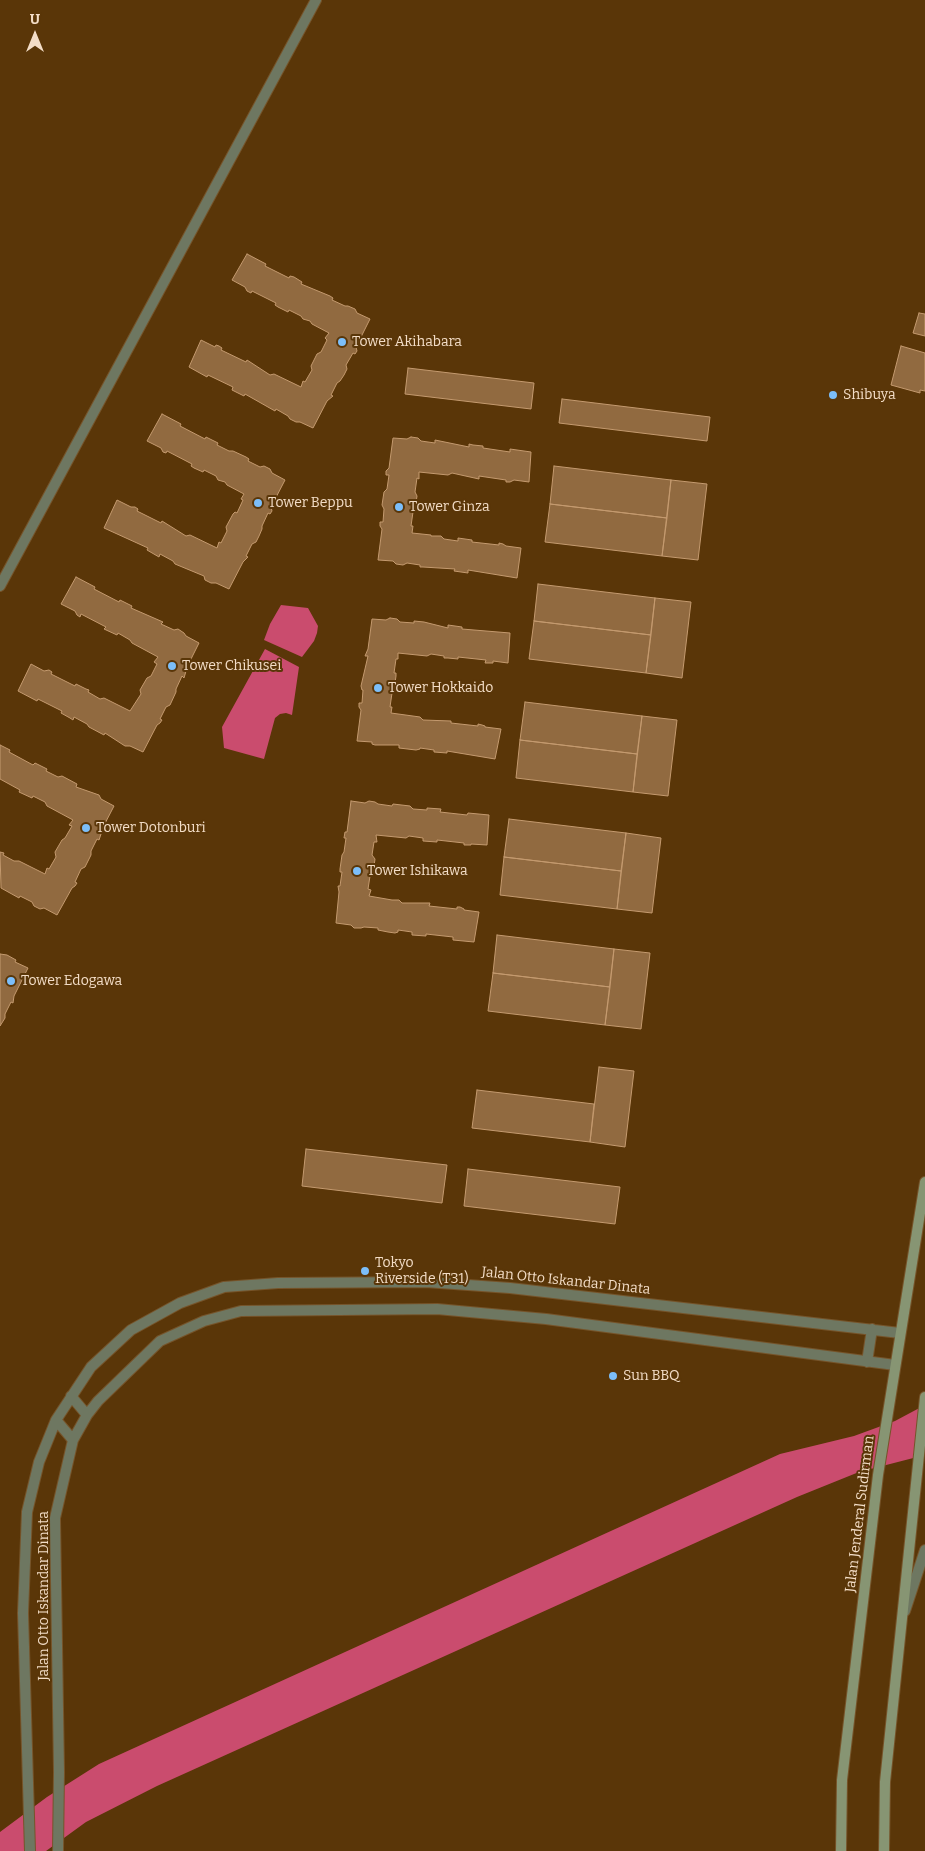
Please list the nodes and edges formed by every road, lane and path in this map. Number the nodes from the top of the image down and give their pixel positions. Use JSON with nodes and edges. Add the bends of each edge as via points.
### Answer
{"nodes":[{"id":1,"x":316,"y":0,"type":"edge"},
{"id":2,"x":0,"y":586,"type":"edge"},
{"id":3,"x":925,"y":1182,"type":"edge"},
{"id":4,"x":872,"y":1329,"type":"junction"},
{"id":5,"x":900,"y":1332,"type":"junction"},
{"id":6,"x":867,"y":1362,"type":"junction"},
{"id":7,"x":895,"y":1365,"type":"junction"},
{"id":8,"x":71,"y":1396,"type":"junction"},
{"id":9,"x":925,"y":1397,"type":"edge"},
{"id":10,"x":87,"y":1415,"type":"junction"},
{"id":11,"x":56,"y":1420,"type":"junction"},
{"id":12,"x":74,"y":1440,"type":"junction"},
{"id":13,"x":925,"y":1550,"type":"edge"},
{"id":14,"x":902,"y":1621,"type":"junction"},
{"id":15,"x":30,"y":1851,"type":"edge"},
{"id":16,"x":58,"y":1851,"type":"edge"},
{"id":17,"x":841,"y":1851,"type":"edge"},
{"id":18,"x":884,"y":1851,"type":"edge"}],
"edges":[{"from":1,"to":2,"type":"street"},
{"from":3,"to":5,"type":"main road","name":"Jalan Jenderal Sudirman"},
{"from":4,"to":5,"type":"street","name":"Jalan Otto Iskandar Dinata"},
{"from":4,"to":6,"type":"street"},
{"from":4,"to":8,"type":"street","name":"Jalan Otto Iskandar Dinata","via":[[510,1288],[426,1282],[234,1286],[180,1303],[131,1330],[91,1367]]},
{"from":5,"to":7,"type":"main road","name":"Jalan Jenderal Sudirman"},
{"from":6,"to":7,"type":"street","name":"Jalan Otto Iskandar Dinata"},
{"from":6,"to":10,"type":"street","name":"Jalan Otto Iskandar Dinata","via":[[546,1319],[437,1309],[241,1311],[204,1321],[160,1341]]},
{"from":7,"to":17,"type":"main road","name":"Jalan Jenderal Sudirman","via":[[878,1475],[842,1780]]},
{"from":8,"to":10,"type":"street"},
{"from":8,"to":11,"type":"street","name":"Jalan Otto Iskandar Dinata"},
{"from":9,"to":14,"type":"main road"},
{"from":10,"to":12,"type":"street","name":"Jalan Otto Iskandar Dinata"},
{"from":11,"to":12,"type":"street"},
{"from":11,"to":15,"type":"street","name":"Jalan Otto Iskandar Dinata","via":[[39,1462],[27,1512],[23,1613]]},
{"from":12,"to":16,"type":"street","name":"Jalan Otto Iskandar Dinata","via":[[55,1518]]},
{"from":13,"to":14,"type":"street"},
{"from":14,"to":18,"type":"main road","via":[[885,1782]]}]}
